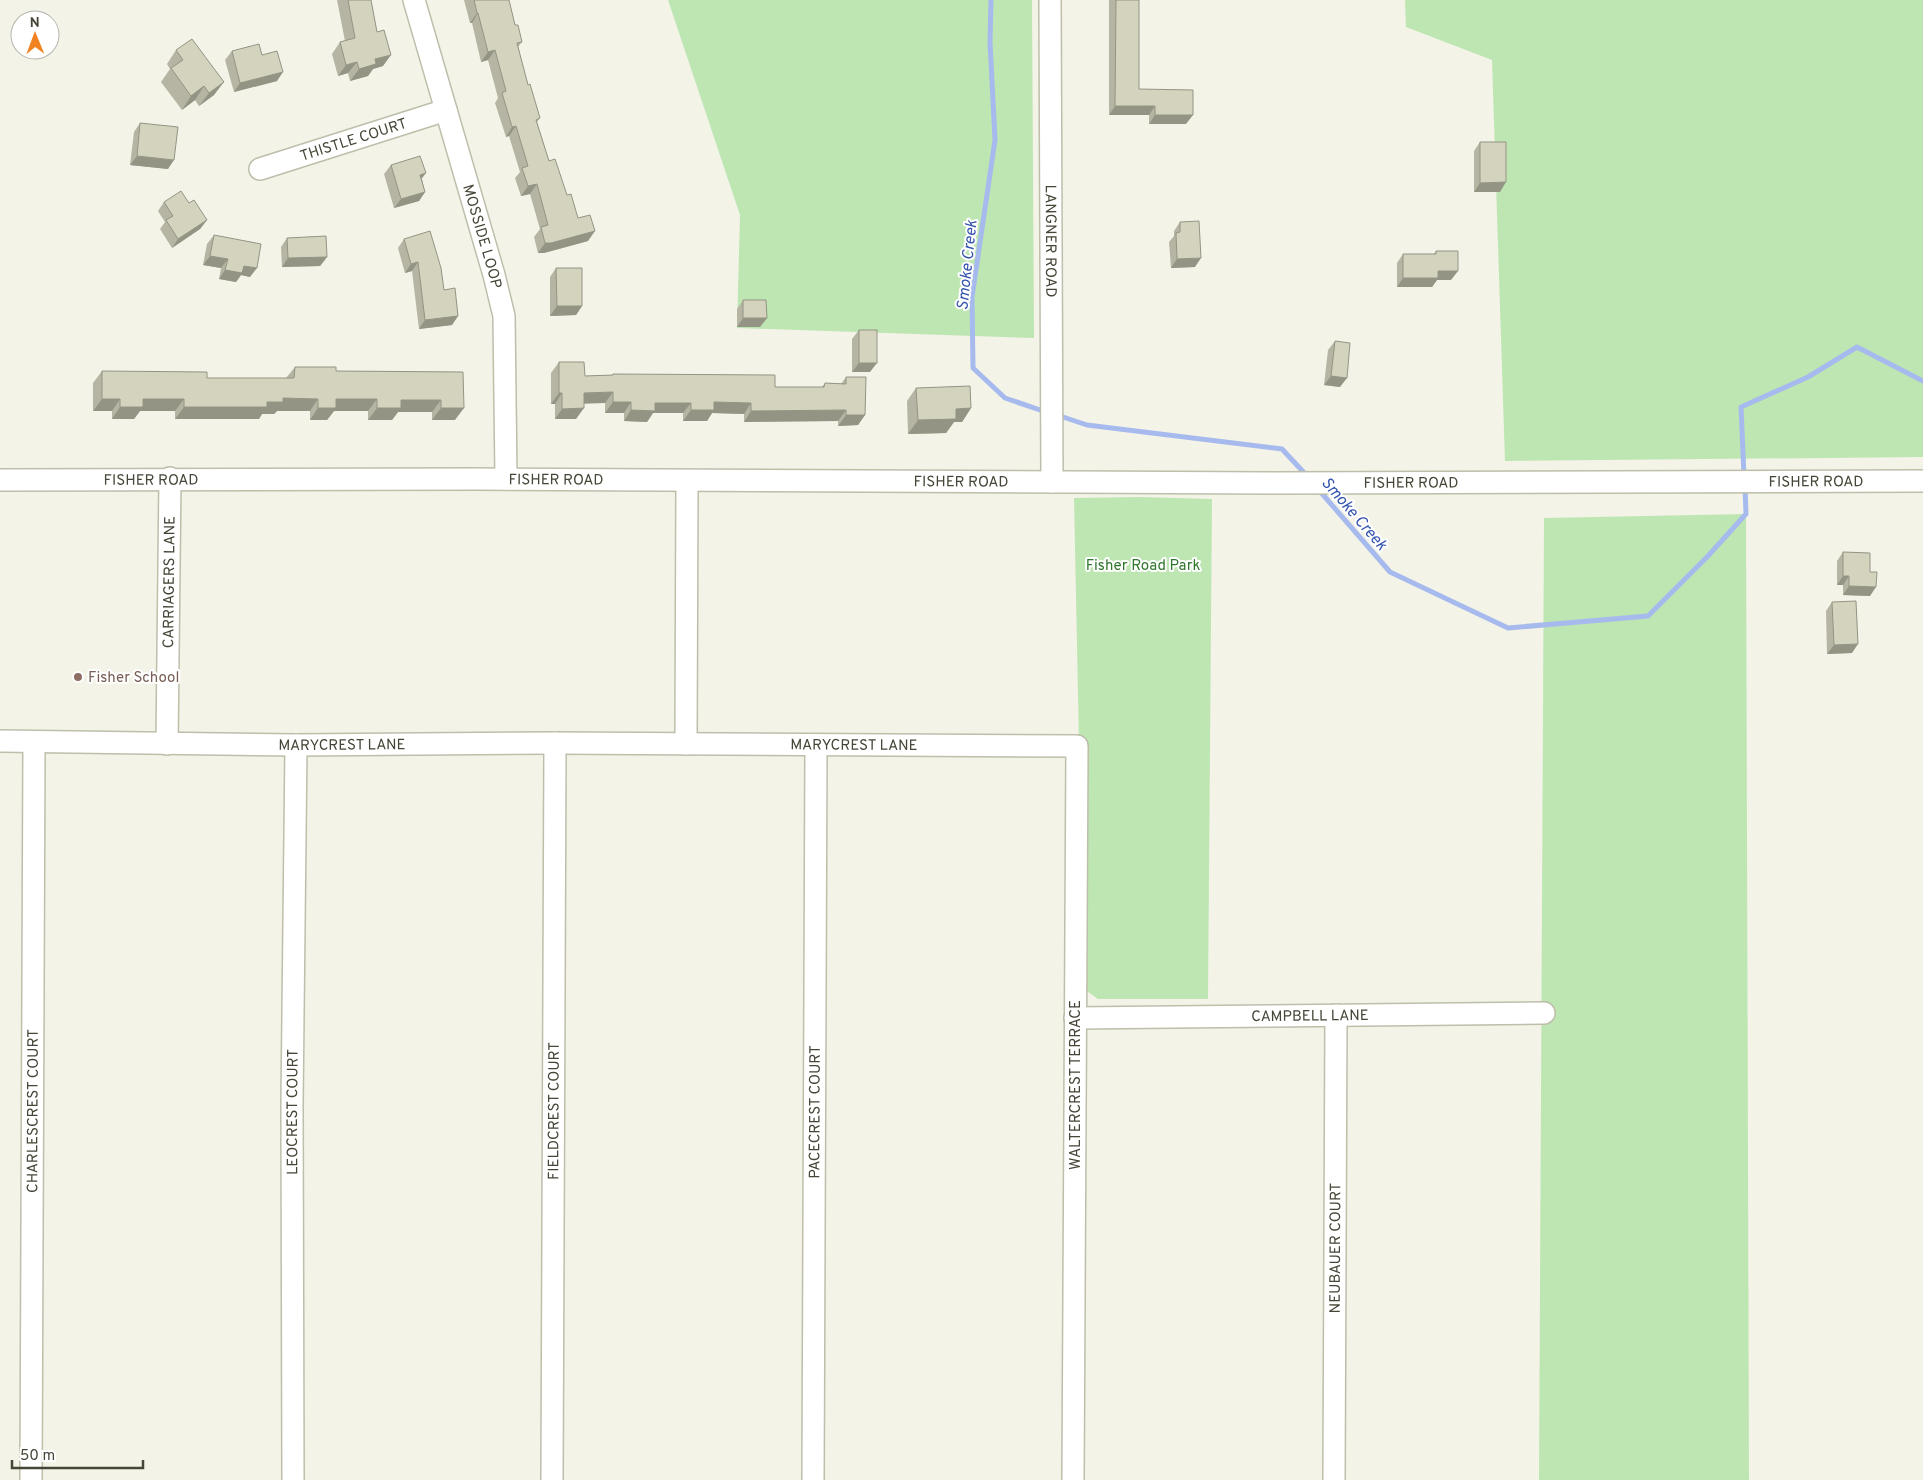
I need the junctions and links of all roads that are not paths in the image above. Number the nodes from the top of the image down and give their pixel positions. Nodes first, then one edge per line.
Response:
1 (414, 0) edge
2 (1050, 0) edge
3 (446, 110) junction
4 (260, 169) dead end
5 (170, 478) junction
6 (506, 479) junction
7 (0, 480) edge
8 (687, 480) junction
9 (1923, 481) edge
10 (1052, 482) junction
11 (0, 741) edge
12 (34, 742) junction
13 (555, 743) junction
14 (167, 744) junction
15 (686, 744) junction
16 (296, 745) junction
17 (816, 745) junction
18 (1021, 745) joint
19 (1544, 1013) dead end
20 (1336, 1015) junction
21 (1075, 1018) junction
22 (31, 1480) edge
23 (292, 1480) edge
24 (552, 1480) edge
25 (813, 1480) edge
26 (1073, 1480) edge
27 (1334, 1480) edge

1 - 3 street, MOSSIDE LOOP
2 - 10 street, LANGNER ROAD
3 - 4 street, THISTLE COURT
3 - 6 street, MOSSIDE LOOP
5 - 6 street, FISHER ROAD
5 - 7 street, FISHER ROAD
5 - 14 street, CARRIAGERS LANE
6 - 8 street, FISHER ROAD
8 - 10 street, FISHER ROAD
8 - 15 street
9 - 10 street, FISHER ROAD
11 - 12 street, MARYCREST LANE
12 - 14 street, MARYCREST LANE
12 - 22 street, CHARLESCREST COURT
13 - 15 street, MARYCREST LANE
13 - 16 street, MARYCREST LANE
13 - 24 street, FIELDCREST COURT
14 - 16 street, MARYCREST LANE
15 - 17 street, MARYCREST LANE
16 - 23 street, LEOCREST COURT
17 - 18 street, MARYCREST LANE
17 - 25 street, PACECREST COURT
18 - 21 street, WALTERCREST TERRACE
19 - 20 street, CAMPBELL LANE
20 - 21 street, CAMPBELL LANE
20 - 27 street, NEUBAUER COURT
21 - 26 street, WALTERCREST TERRACE

